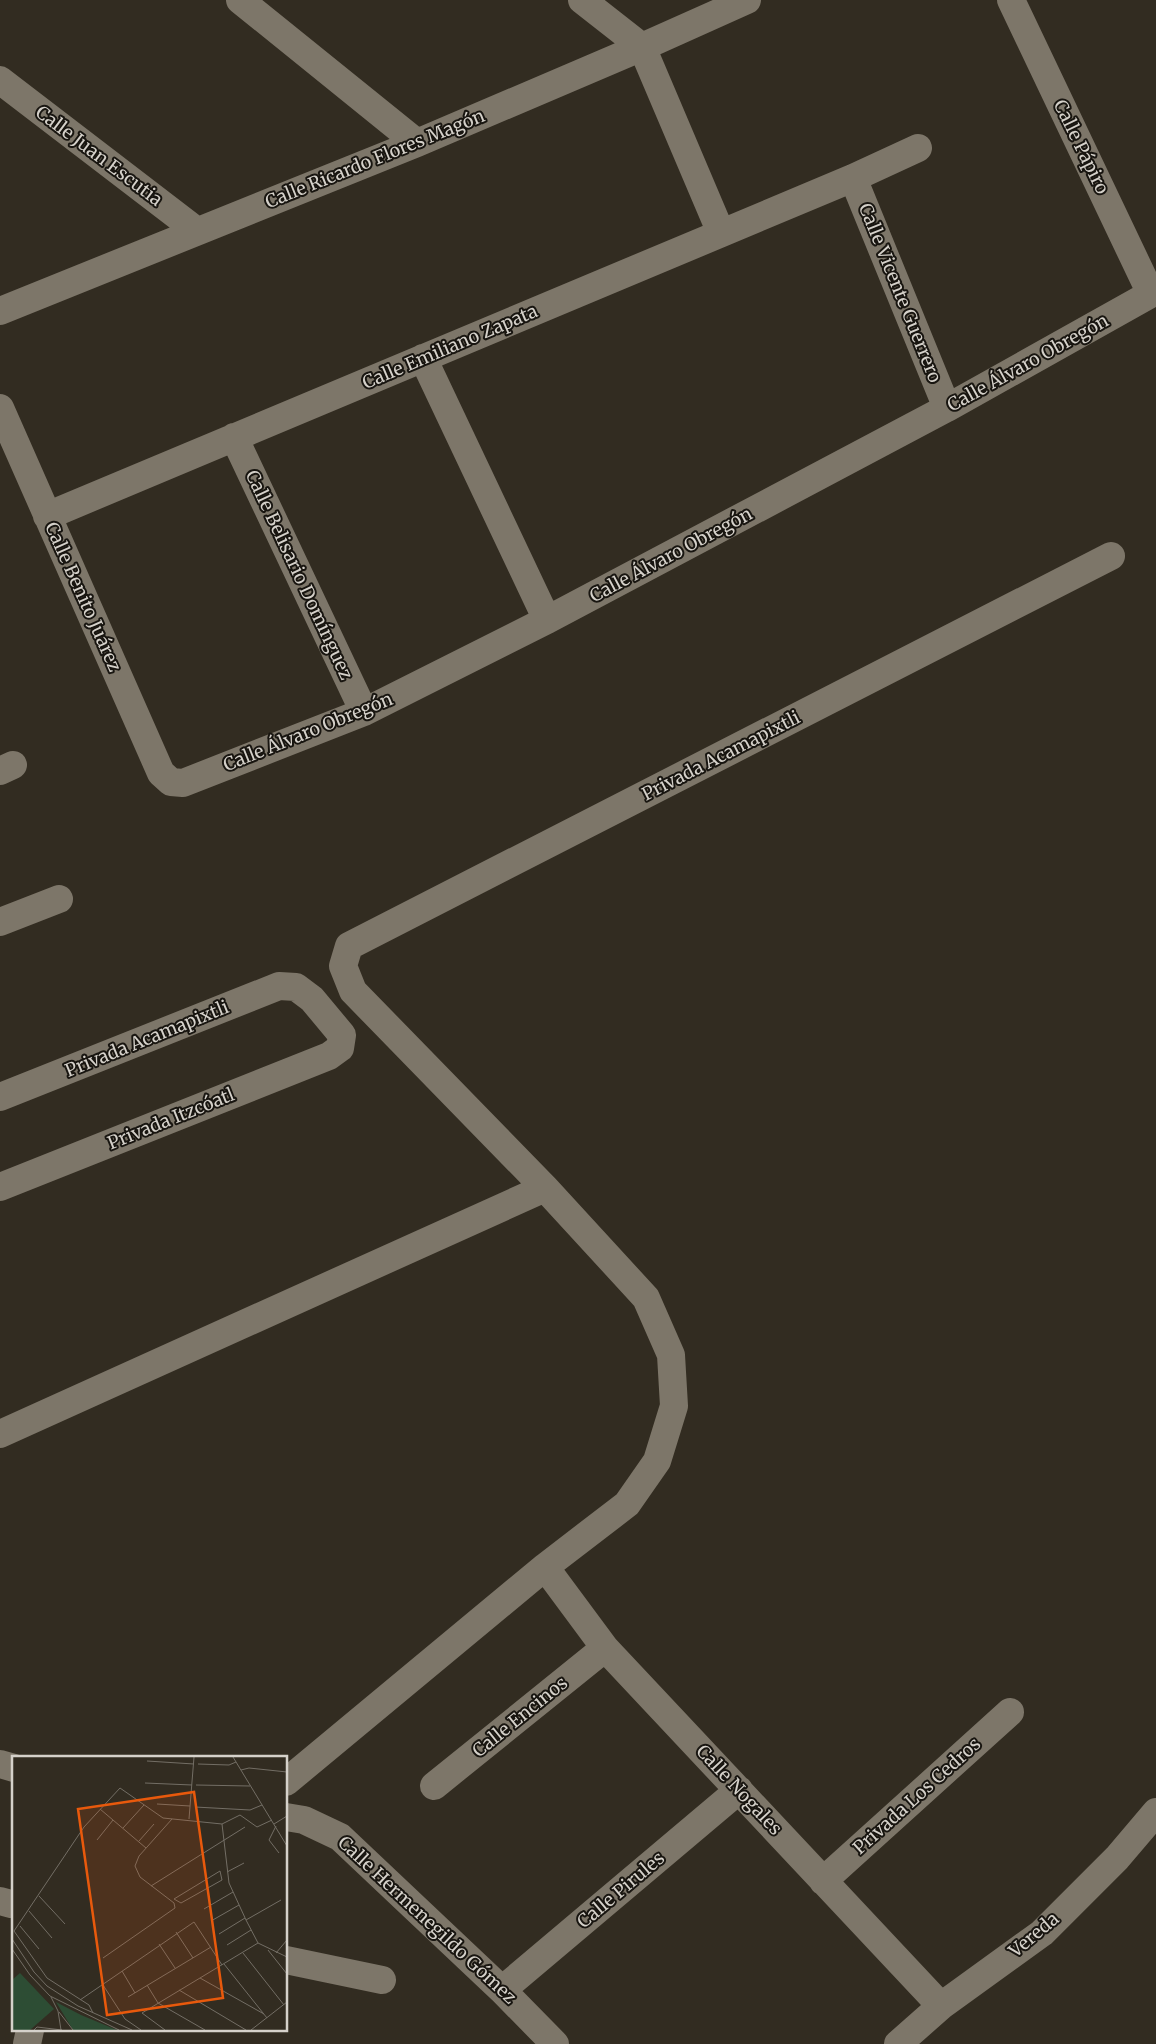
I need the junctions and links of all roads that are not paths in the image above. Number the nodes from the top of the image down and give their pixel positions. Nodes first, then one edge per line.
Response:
1 (240, 0) edge
2 (582, 0) edge
3 (747, 0) edge
4 (1011, 0) edge
5 (642, 47) junction
6 (0, 80) edge
7 (417, 143) junction
8 (918, 148) dead end
9 (853, 178) junction
10 (197, 231) junction
11 (721, 233) junction
12 (1154, 293) edge
13 (0, 311) edge
14 (423, 358) junction
15 (0, 408) edge
16 (947, 408) junction
17 (234, 437) junction
18 (48, 516) junction
19 (1111, 556) dead end
20 (547, 620) junction
21 (364, 712) junction
22 (171, 782) joint
23 (59, 899) dead end
24 (0, 922) edge
25 (296, 987) joint
26 (0, 1097) edge
27 (0, 1187) edge
28 (545, 1188) junction
29 (0, 1434) edge
30 (545, 1567) junction
31 (606, 1648) junction
32 (1010, 1712) dead end
33 (288, 1780) edge
34 (434, 1786) dead end
35 (739, 1790) junction
36 (1156, 1812) edge
37 (288, 1817) edge
38 (823, 1881) junction
39 (288, 1960) edge
40 (382, 1980) dead end
41 (502, 1990) junction
42 (941, 2006) junction
43 (555, 2044) edge
44 (898, 2044) edge

1 - 7 street
2 - 5 street
3 - 5 street, Calle Ricardo Flores Magón
4 - 12 street, Calle Pápiro
5 - 7 street, Calle Ricardo Flores Magón
5 - 11 street
6 - 10 street, Calle Juan Escutia
7 - 10 street, Calle Ricardo Flores Magón
8 - 9 street, Calle Emiliano Zapata
9 - 11 street, Calle Emiliano Zapata
9 - 16 street, Calle Vicente Guerrero
10 - 13 street, Calle Ricardo Flores Magón
11 - 14 street, Calle Emiliano Zapata
12 - 16 street, Calle Álvaro Obregón
14 - 17 street, Calle Emiliano Zapata
14 - 20 street
15 - 18 street, Calle Benito Juárez
16 - 20 street, Calle Álvaro Obregón
17 - 18 street, Calle Emiliano Zapata
17 - 21 street, Calle Belisario Domínguez
18 - 22 street, Calle Benito Juárez
19 - 28 street, Privada Acamapixtli
20 - 21 street, Calle Álvaro Obregón
21 - 22 street, Calle Álvaro Obregón
23 - 24 street
25 - 26 street, Privada Acamapixtli
25 - 27 street, Privada Itzcóatl
28 - 29 street
28 - 30 street
30 - 31 street, Calle Nogales
30 - 33 street
31 - 34 street, Calle Encinos
31 - 35 street, Calle Nogales
32 - 38 street, Privada Los Cedros
35 - 38 street, Calle Nogales
35 - 41 street, Calle Pirules
36 - 42 street, Vereda
37 - 41 street, Calle Hermenegildo Gómez
38 - 42 street, Calle Nogales
39 - 40 street
41 - 43 street, Calle Hermenegildo Gómez
42 - 44 street, Vereda

